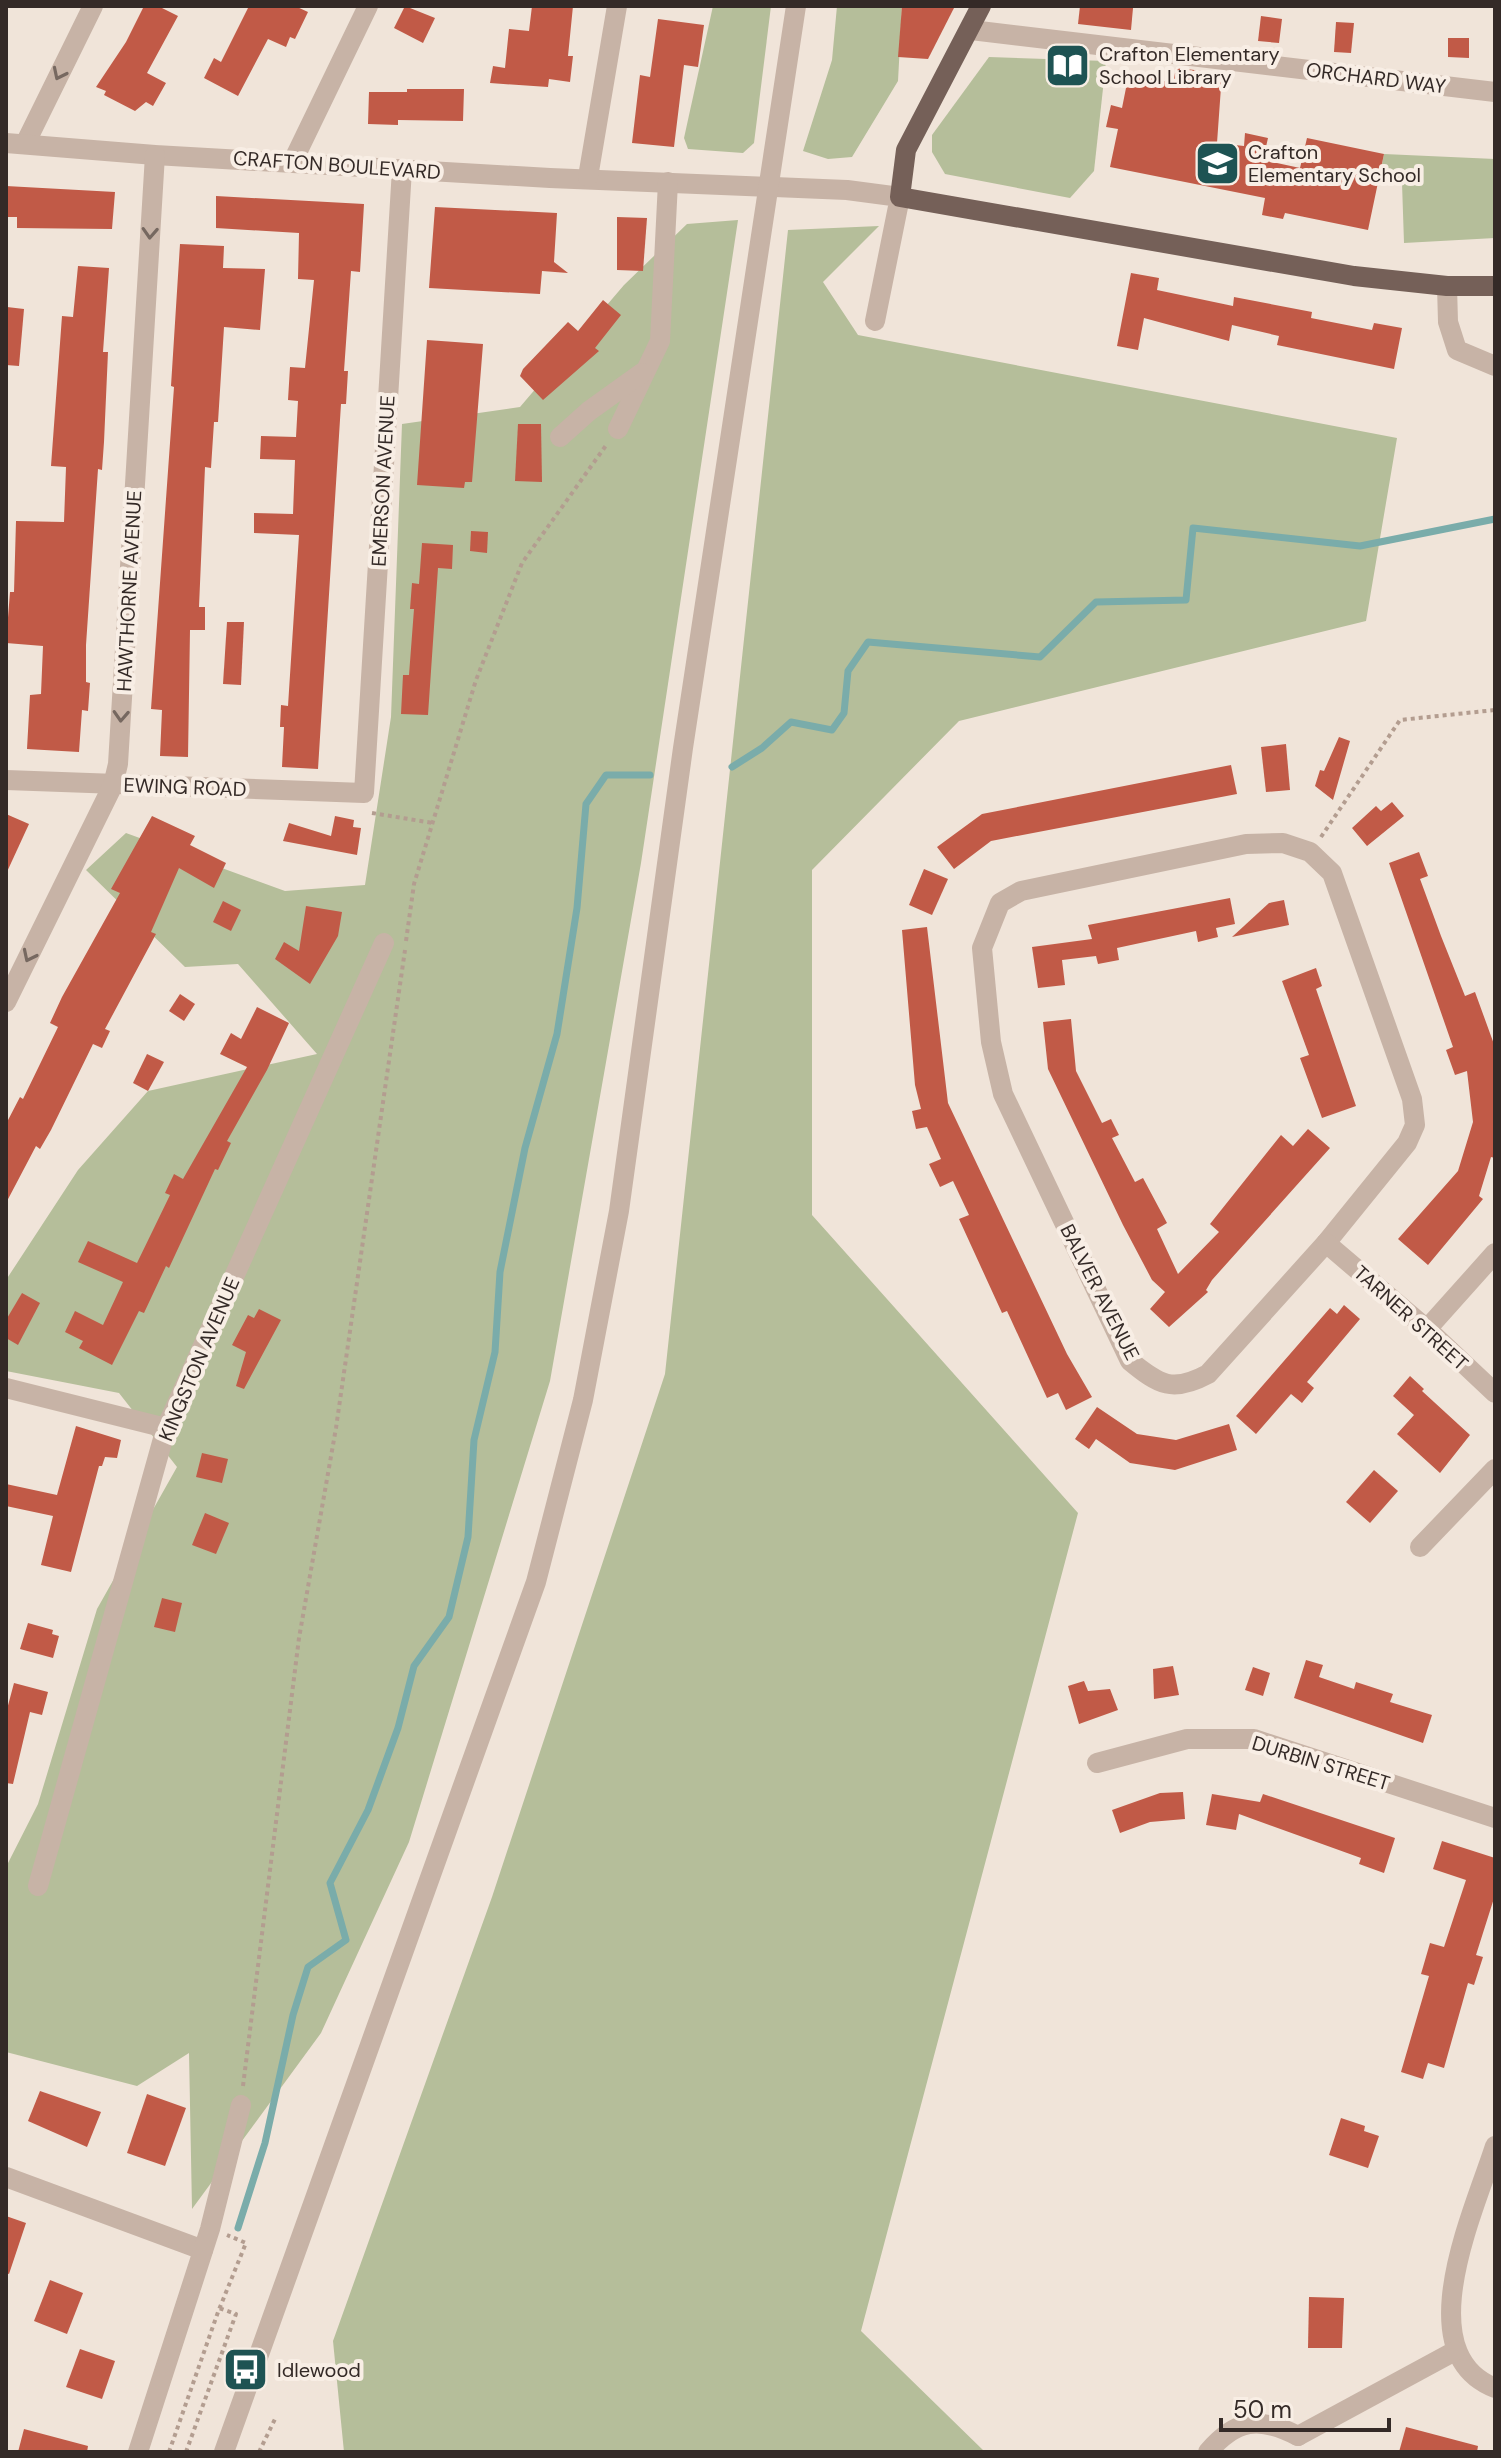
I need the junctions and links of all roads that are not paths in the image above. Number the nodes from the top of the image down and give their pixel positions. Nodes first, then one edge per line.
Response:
1 (93, 6) edge
2 (368, 6) edge
3 (617, 6) edge
4 (796, 6) edge
5 (981, 6) edge
6 (971, 30) junction
7 (1495, 92) edge
8 (16, 142) edge
9 (155, 155) junction
10 (293, 161) junction
11 (402, 169) junction
12 (588, 177) junction
13 (668, 182) junction
14 (900, 197) junction
15 (1447, 286) junction
16 (1495, 286) edge
17 (875, 321) dead end
18 (1495, 366) edge
19 (646, 371) junction
20 (618, 429) road end
21 (560, 437) dead end
22 (6, 780) edge
23 (113, 785) junction
24 (364, 803) joint
25 (384, 943) dead end
26 (6, 1002) edge
27 (1326, 1243) junction
28 (1495, 1253) edge
29 (1427, 1329) junction
30 (6, 1388) edge
31 (1495, 1393) edge
32 (166, 1428) junction
33 (1495, 1469) edge
34 (1420, 1547) dead end
35 (1097, 1763) dead end
36 (1495, 1818) edge
37 (38, 1886) dead end
38 (241, 2105) road end
39 (1495, 2146) edge
40 (6, 2177) edge
41 (203, 2250) junction
42 (1455, 2351) junction
43 (1495, 2388) edge
44 (1298, 2444) edge
45 (138, 2452) edge
46 (224, 2452) edge
47 (1208, 2452) edge

1 -> 8 street
2 - 10 street
3 - 12 street
4 - 46 street
5 - 6 main road
6 - 7 street, ORCHARD WAY
6 - 14 main road
8 - 9 street, CRAFTON BOULEVARD
9 - 10 street, CRAFTON BOULEVARD
9 -> 23 street, HAWTHORNE AVENUE
10 - 11 street, CRAFTON BOULEVARD
11 - 12 street, CRAFTON BOULEVARD
11 - 24 street, EMERSON AVENUE
12 - 13 street, CRAFTON BOULEVARD
13 - 14 street, CRAFTON BOULEVARD
13 - 19 street
14 - 15 main road
14 - 17 street
15 - 16 main road
15 - 18 street
19 - 20 street
19 - 21 street
22 - 23 street, EWING ROAD
23 - 24 street, EWING ROAD
23 -> 26 street, HAWTHORNE AVENUE
25 - 32 street, KINGSTON AVENUE
27 - 27 street, BALVER AVENUE
27 - 29 street, TARNER STREET
28 - 29 street
29 - 31 street, TARNER STREET
30 - 32 street
32 - 37 street, KINGSTON AVENUE
33 - 34 street
35 - 36 street, DURBIN STREET
38 - 41 street
39 - 42 street
40 - 41 street
41 - 45 street
42 - 43 street
42 - 44 street
44 - 47 street

